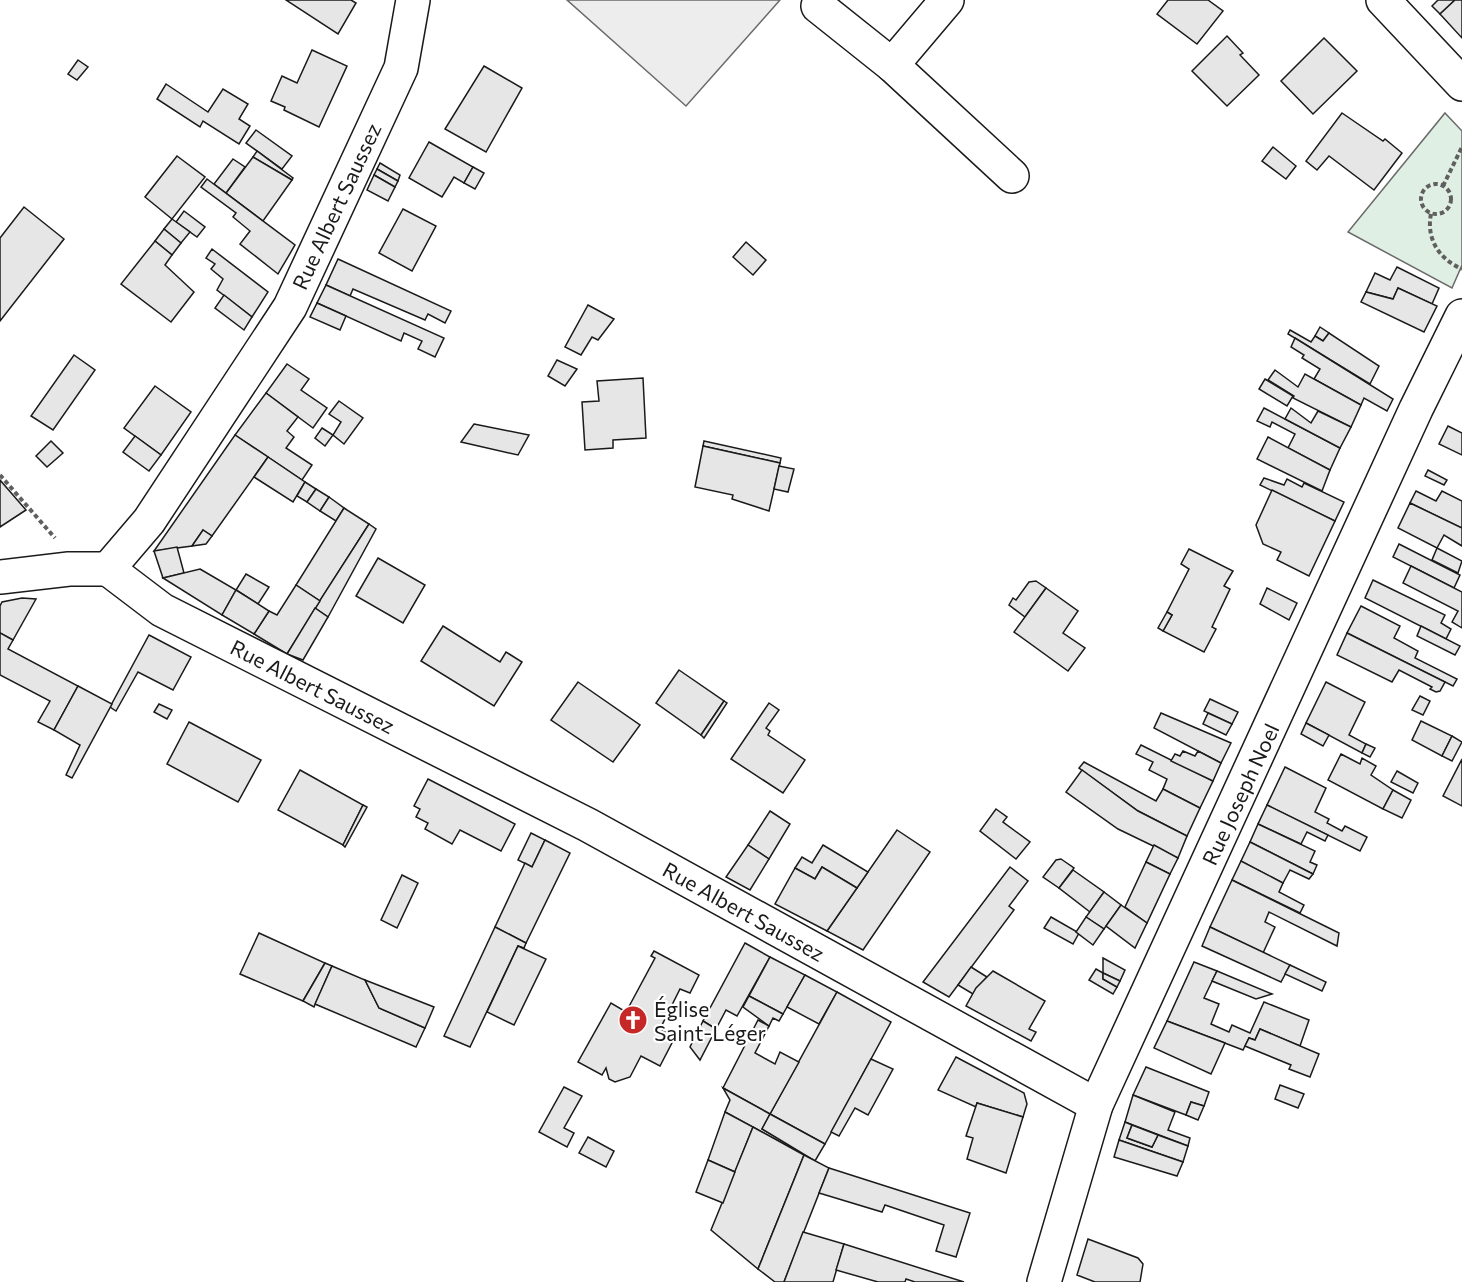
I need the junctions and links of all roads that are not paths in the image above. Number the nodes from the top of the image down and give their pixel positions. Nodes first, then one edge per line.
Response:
1 (413, 0) edge
2 (947, 0) edge
3 (1383, 0) edge
4 (818, 6) dead end
5 (892, 65) junction
6 (1462, 84) edge
7 (1012, 176) dead end
8 (1462, 316) edge
9 (108, 569) junction
10 (0, 577) edge
11 (1096, 1105) junction
12 (1044, 1282) edge

1 - 9 street, Rue Albert Saussez
2 - 5 street
3 - 6 street
4 - 5 street
5 - 7 street
8 - 11 street, Rue Joseph Noel
9 - 10 street
9 - 11 street, Rue Albert Saussez
11 - 12 street, Rue Joseph Noel

